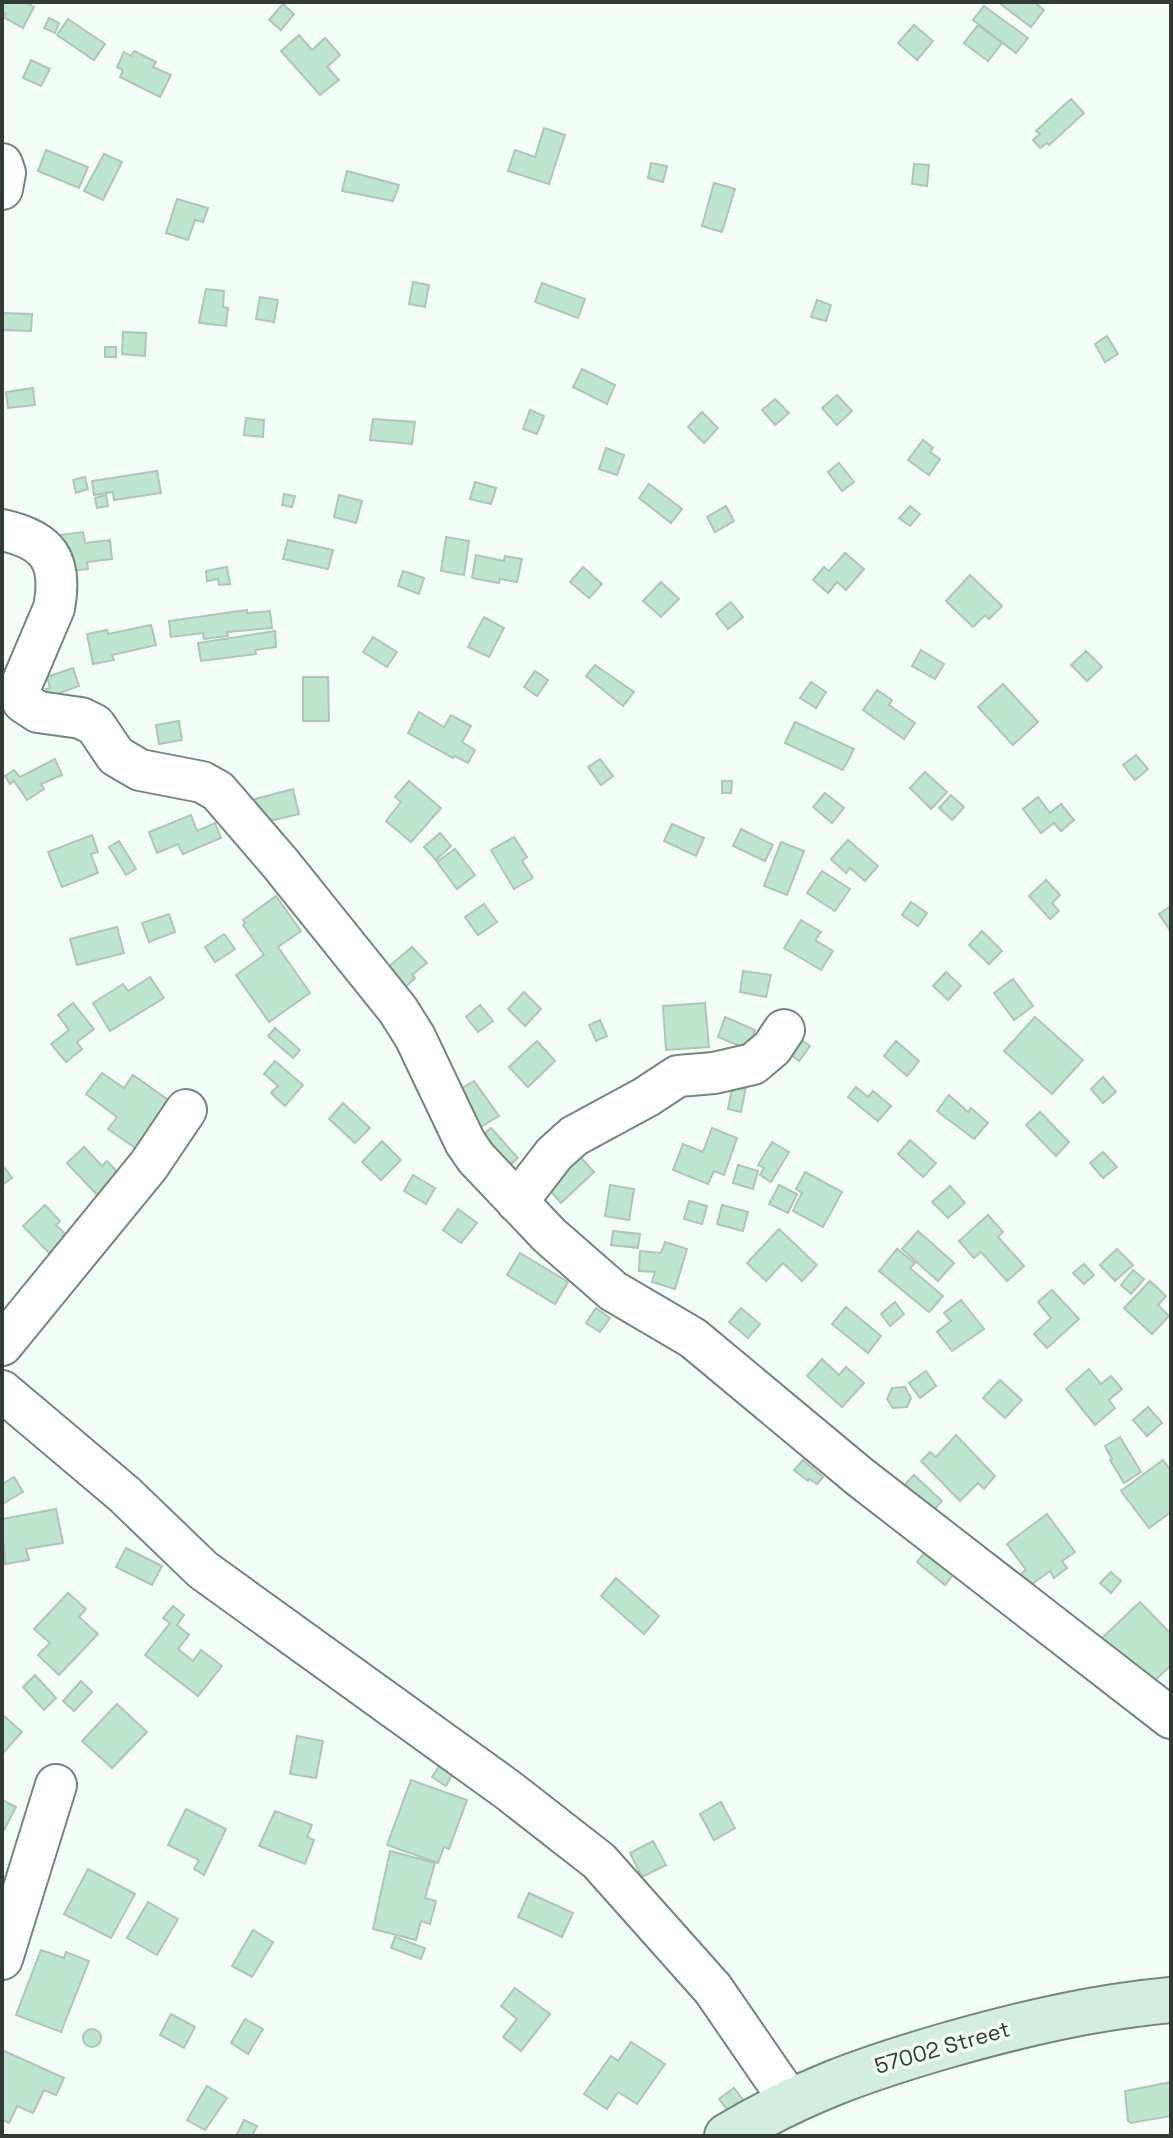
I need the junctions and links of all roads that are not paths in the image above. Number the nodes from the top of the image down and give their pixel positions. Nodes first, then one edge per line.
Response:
1 (2, 164) edge
2 (2, 189) edge
3 (2, 530) edge
4 (784, 1030) dead end
5 (186, 1110) dead end
6 (517, 1202) junction
7 (2, 1345) edge
8 (2, 1391) edge
9 (1171, 1718) edge
10 (56, 1785) dead end
11 (2, 1959) edge
12 (1171, 2000) edge
13 (790, 2101) junction
14 (727, 2136) edge

1 - 2 street
3 - 6 street
4 - 6 street
5 - 7 street
6 - 9 street
8 - 13 street
10 - 11 street
12 - 13 street, 57002 Street
13 - 14 street, 57002 Street

